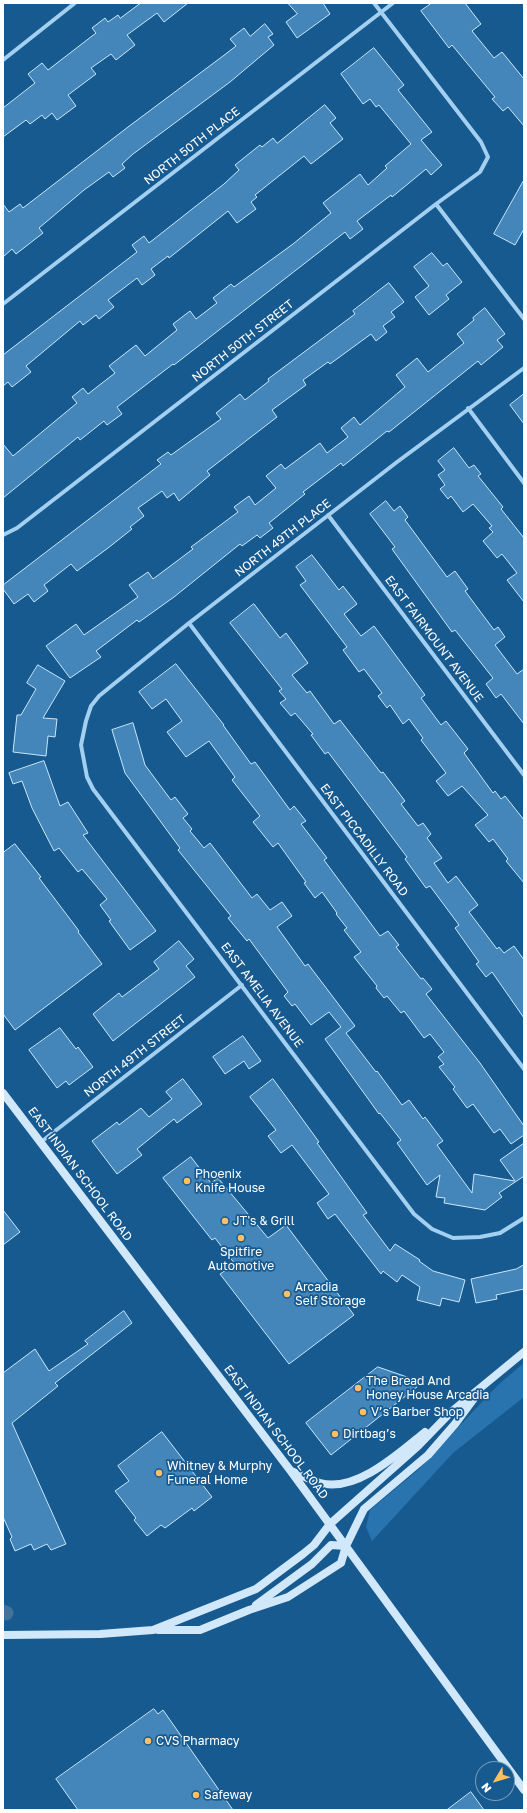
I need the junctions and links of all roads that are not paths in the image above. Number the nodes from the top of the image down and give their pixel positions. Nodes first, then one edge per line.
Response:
1 (75, 3) edge
2 (374, 3) edge
3 (392, 3) edge
4 (381, 12) junction
5 (3, 60) edge
6 (436, 204) junction
7 (3, 304) edge
8 (524, 319) edge
9 (524, 368) edge
10 (468, 408) junction
11 (524, 483) edge
12 (328, 515) junction
13 (3, 535) edge
14 (189, 623) junction
15 (81, 745) joint
16 (524, 775) edge
17 (242, 985) junction
18 (524, 1069) edge
19 (3, 1093) edge
20 (41, 1142) junction
21 (524, 1218) edge
22 (524, 1352) edge
23 (478, 1391) junction
24 (451, 1412) junction
25 (290, 1470) junction
26 (330, 1524) junction
27 (346, 1546) junction
28 (249, 1610) junction
29 (153, 1630) junction
30 (3, 1636) edge
31 (524, 1790) edge

1 - 5 street
2 - 4 street
3 - 4 street, NORTH 50TH PLACE
4 - 6 street, NORTH 50TH STREET
4 - 7 street, NORTH 50TH PLACE
6 - 8 street
6 - 13 street, NORTH 50TH STREET
9 - 10 street, NORTH 49TH PLACE
10 - 11 street
10 - 12 street, NORTH 49TH PLACE
12 - 14 street, NORTH 49TH PLACE
12 - 16 street, EAST FAIRMOUNT AVENUE
14 - 15 street, NORTH 49TH PLACE
14 - 18 street, EAST PICCADILLY ROAD
15 - 17 street, EAST AMELIA AVENUE
17 - 20 street, NORTH 49TH STREET
17 - 21 street, EAST AMELIA AVENUE
19 - 20 street, EAST INDIAN SCHOOL ROAD
20 - 25 street, EAST INDIAN SCHOOL ROAD
22 - 23 street
23 - 24 street
23 - 27 street
24 - 25 street
24 - 26 street
25 - 26 street, EAST INDIAN SCHOOL ROAD
26 - 27 street, EAST INDIAN SCHOOL ROAD
26 - 29 street
27 - 28 street
27 - 28 street
27 - 31 street, EAST INDIAN SCHOOL ROAD
28 - 29 street
29 - 30 street

